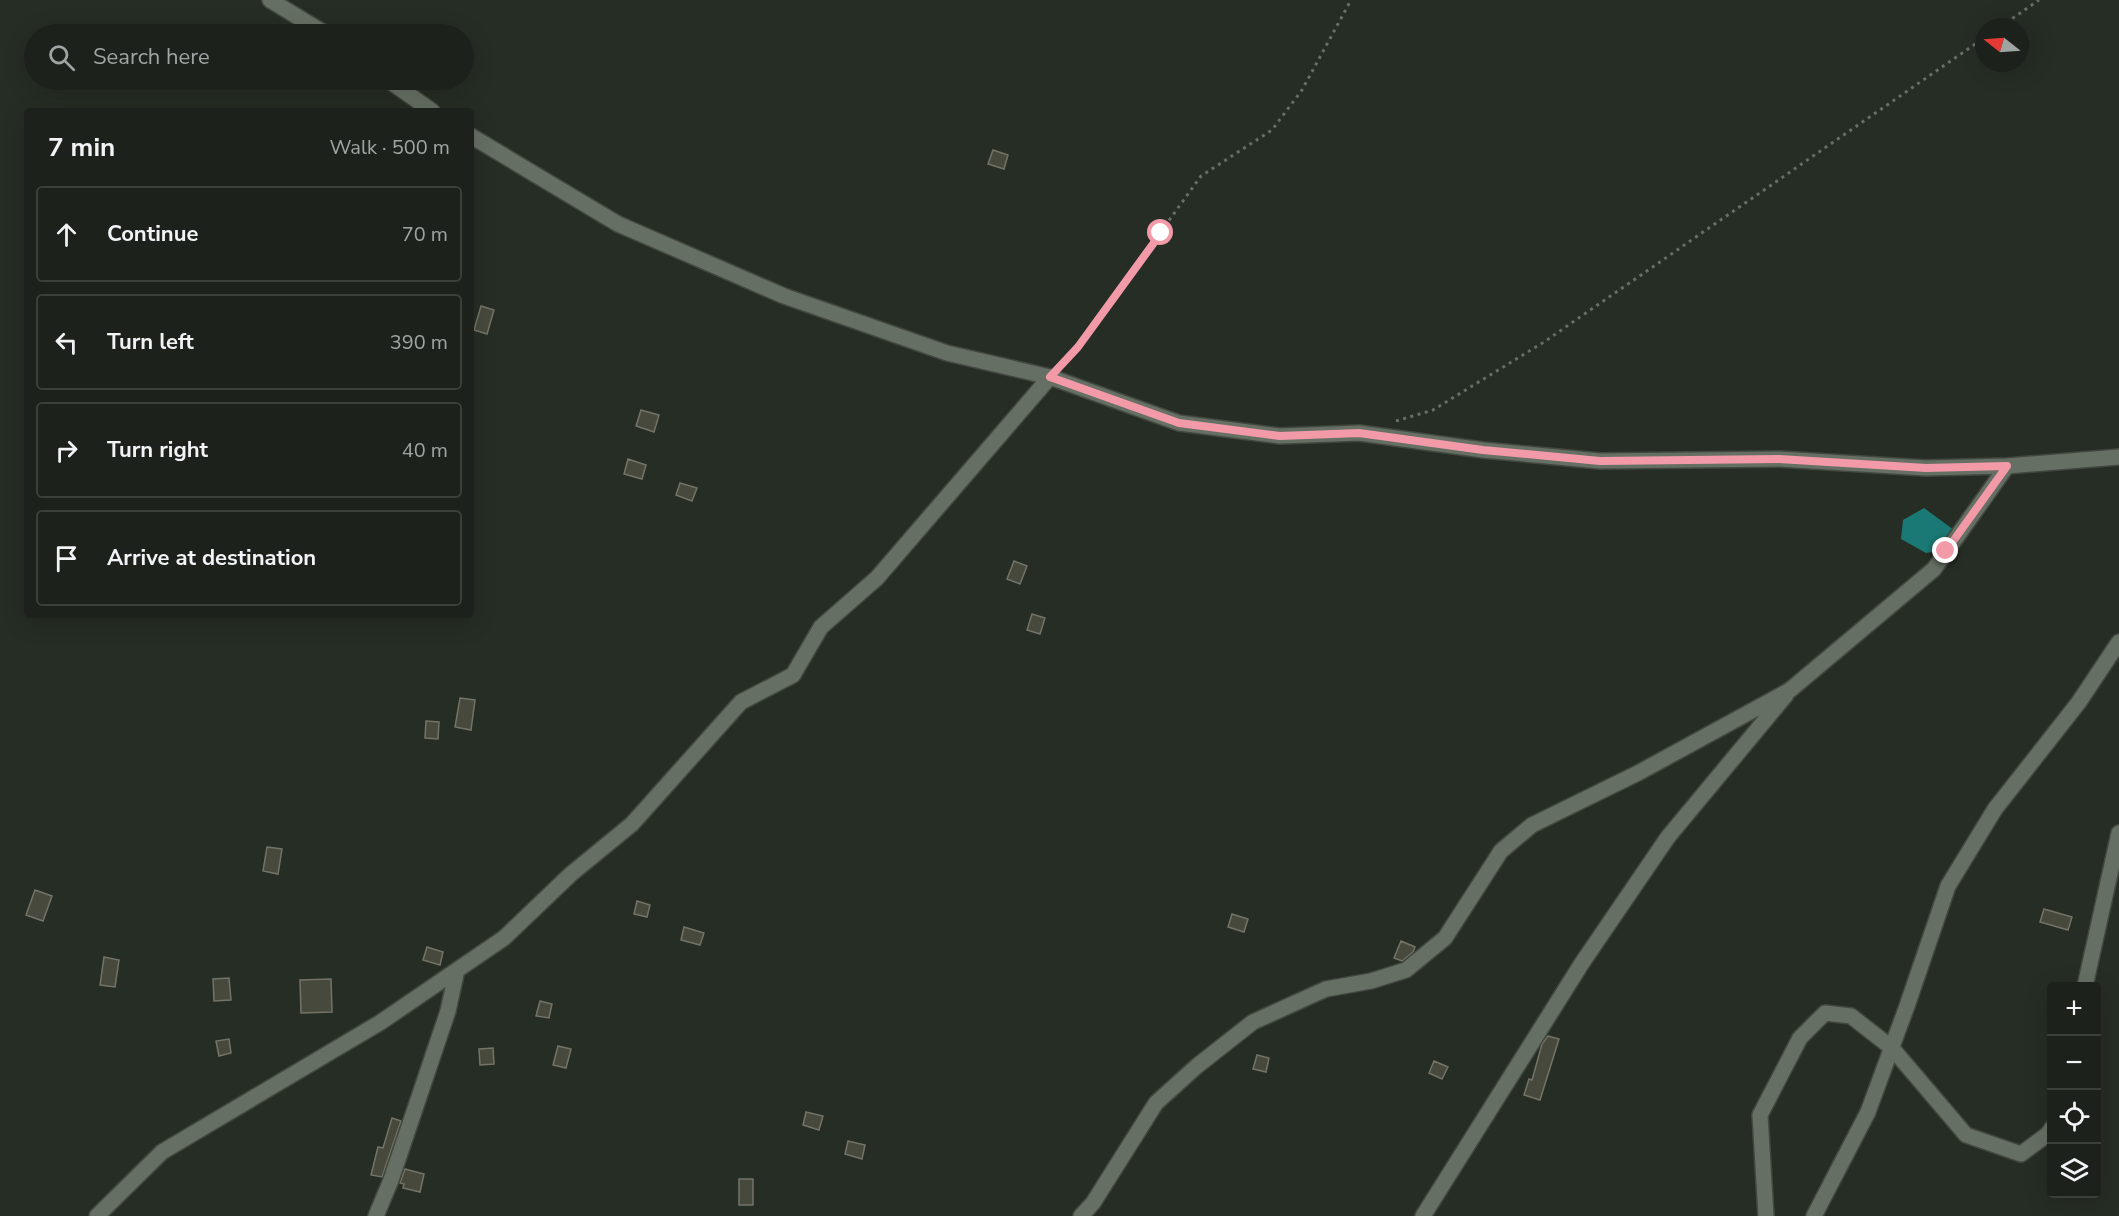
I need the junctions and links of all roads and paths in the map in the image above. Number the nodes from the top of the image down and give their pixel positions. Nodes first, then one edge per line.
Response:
1 (270, 0) edge
2 (1351, 0) edge
3 (2039, 0) edge
4 (2013, 18) edge
5 (310, 24) edge
6 (1975, 44) edge
7 (402, 90) edge
8 (428, 108) edge
9 (474, 138) edge
10 (1050, 377) junction
11 (1390, 423) dead end
12 (2119, 457) edge
13 (2007, 466) junction
14 (2119, 642) edge
15 (1790, 690) junction
16 (2119, 833) edge
17 (457, 970) junction
18 (2086, 982) edge
19 (1892, 1048) junction
20 (2047, 1135) edge
21 (97, 1216) edge
22 (376, 1216) edge
23 (1081, 1216) edge
24 (1423, 1216) edge
25 (1766, 1216) edge
26 (1814, 1216) edge

1 - 5 street
2 - 10 path
3 - 4 path
6 - 11 path
7 - 8 street
9 - 10 street
10 - 13 street
10 - 17 street
12 - 13 street
13 - 15 street
14 - 19 street
15 - 23 street
15 - 24 street
16 - 18 street
17 - 21 street
17 - 22 street
19 - 20 street
19 - 25 street
19 - 26 street

